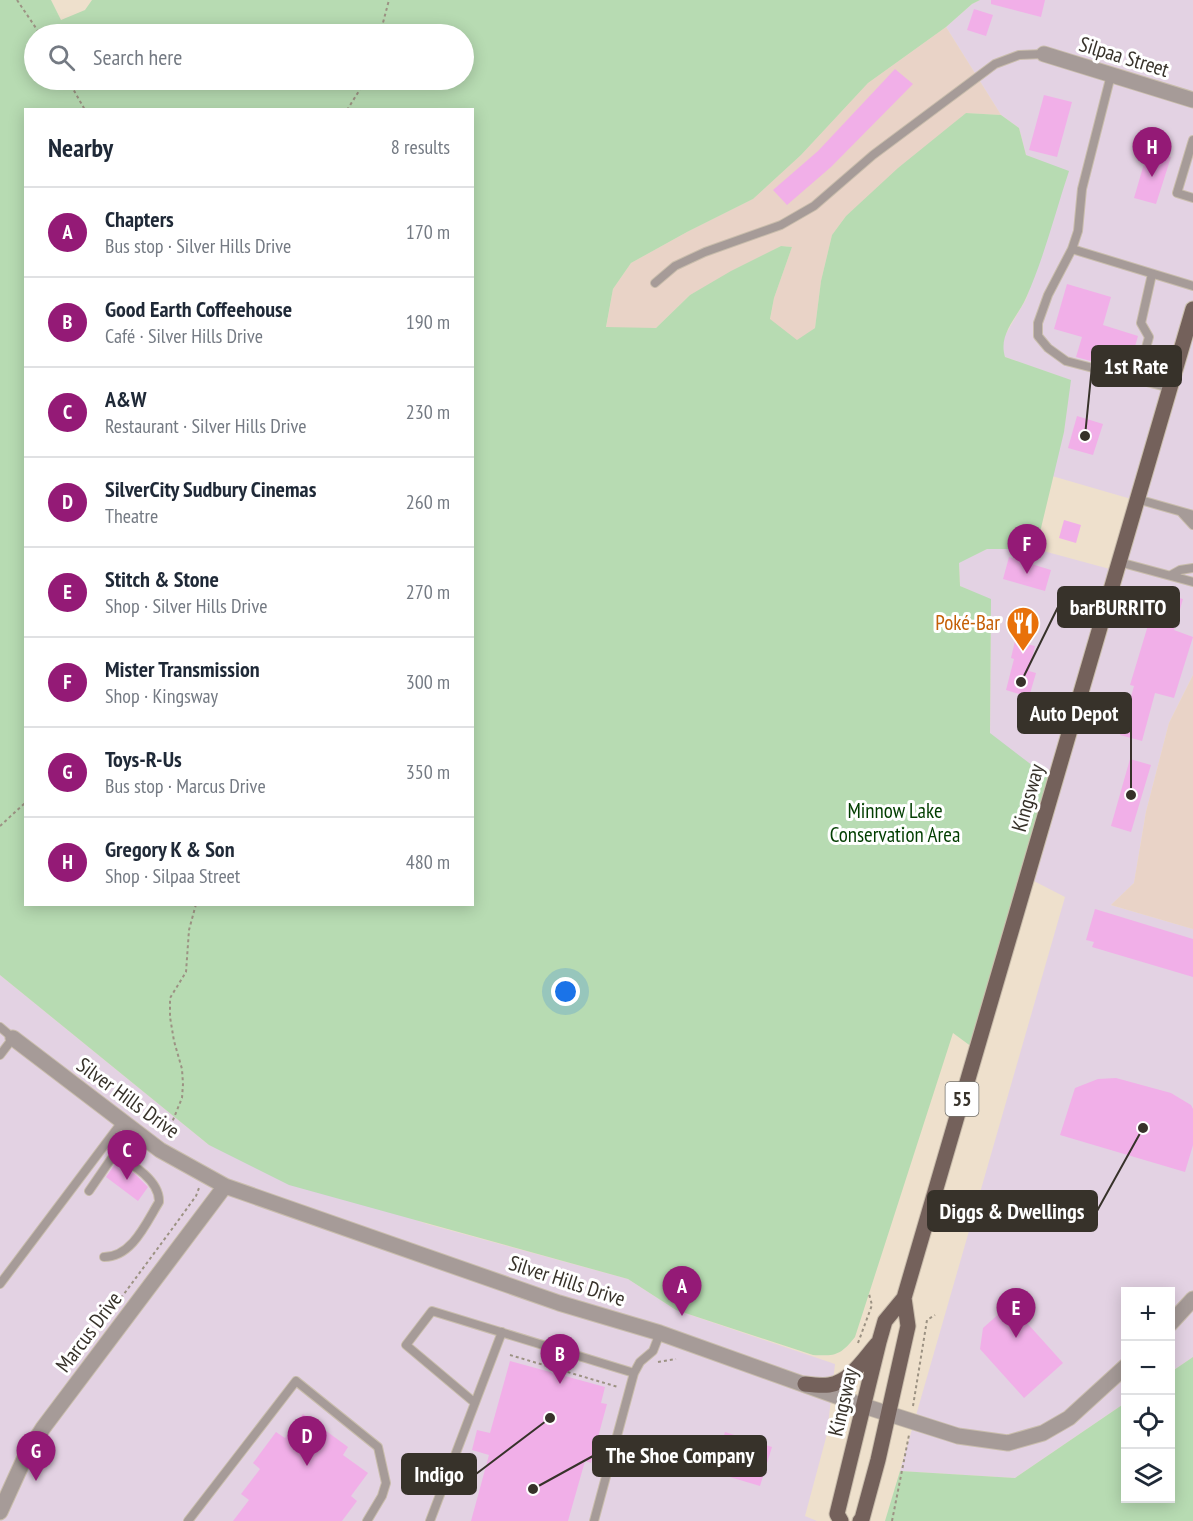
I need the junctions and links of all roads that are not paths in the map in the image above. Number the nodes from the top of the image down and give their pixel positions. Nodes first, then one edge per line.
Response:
1 (1044, 54) joint
2 (1111, 75) junction
3 (1193, 100) edge
4 (1193, 140) edge
5 (1193, 198) edge
6 (1072, 249) junction
7 (1152, 274) junction
8 (655, 283) dead end
9 (1193, 286) edge
10 (1193, 309) edge
11 (1189, 339) edge
12 (1137, 380) junction
13 (1170, 388) junction
14 (1137, 499) junction
15 (1182, 512) junction
16 (1193, 515) edge
17 (1193, 525) edge
18 (1119, 561) junction
19 (1193, 568) edge
20 (1171, 575) junction
21 (1193, 582) edge
22 (0, 1027) edge
23 (13, 1038) junction
24 (0, 1054) edge
25 (122, 1122) junction
26 (225, 1186) junction
27 (89, 1191) dead end
28 (104, 1257) dead end
29 (0, 1284) edge
30 (904, 1298) junction
31 (1193, 1299) edge
32 (1175, 1319) edge
33 (502, 1332) junction
34 (660, 1333) junction
35 (879, 1342) junction
36 (1121, 1370) edge
37 (634, 1373) junction
38 (805, 1384) junction
39 (475, 1403) junction
40 (864, 1406) junction
41 (888, 1414) junction
42 (0, 1512) edge
43 (188, 1521) edge
44 (367, 1521) edge
45 (430, 1521) edge
46 (594, 1521) edge
47 (841, 1521) edge
48 (860, 1521) edge

1 - 2 street, Silpaa Street
1 - 8 lane
2 - 3 street, Silpaa Street
2 - 6 lane
4 - 5 lane
6 - 7 lane
6 - 12 lane
7 - 9 lane
7 - 12 lane
10 - 11 main road, Kingsway / 55
11 - 13 main road, Kingsway / 55
12 - 13 lane
13 - 14 main road, Kingsway / 55
14 - 15 lane
14 - 18 main road, Kingsway / 55
15 - 16 lane
15 - 17 lane
18 - 20 lane
18 - 30 main road, Kingsway / 55
19 - 20 lane
20 - 21 lane
22 - 23 lane
23 - 24 lane
23 - 25 street, Silver Hills Drive
25 - 26 street, Silver Hills Drive
25 - 29 lane
26 - 34 street, Silver Hills Drive
26 - 42 street, Marcus Drive
27 - 28 lane
30 - 35 main road, Kingsway / 55
30 - 41 main road, Kingsway / 55
31 - 32 street
33 - 37 lane
33 - 39 lane
33 - 39 lane
34 - 37 lane
34 - 38 street, Silver Hills Drive
35 - 38 main road
35 - 40 main road, Kingsway / 55
36 - 41 street, Silver Hills Drive
37 - 46 lane
38 - 40 street, Silver Hills Drive
39 - 45 lane
40 - 41 street, Silver Hills Drive
40 - 47 main road, Kingsway / 55
41 - 48 main road, Kingsway / 55
43 - 44 lane

